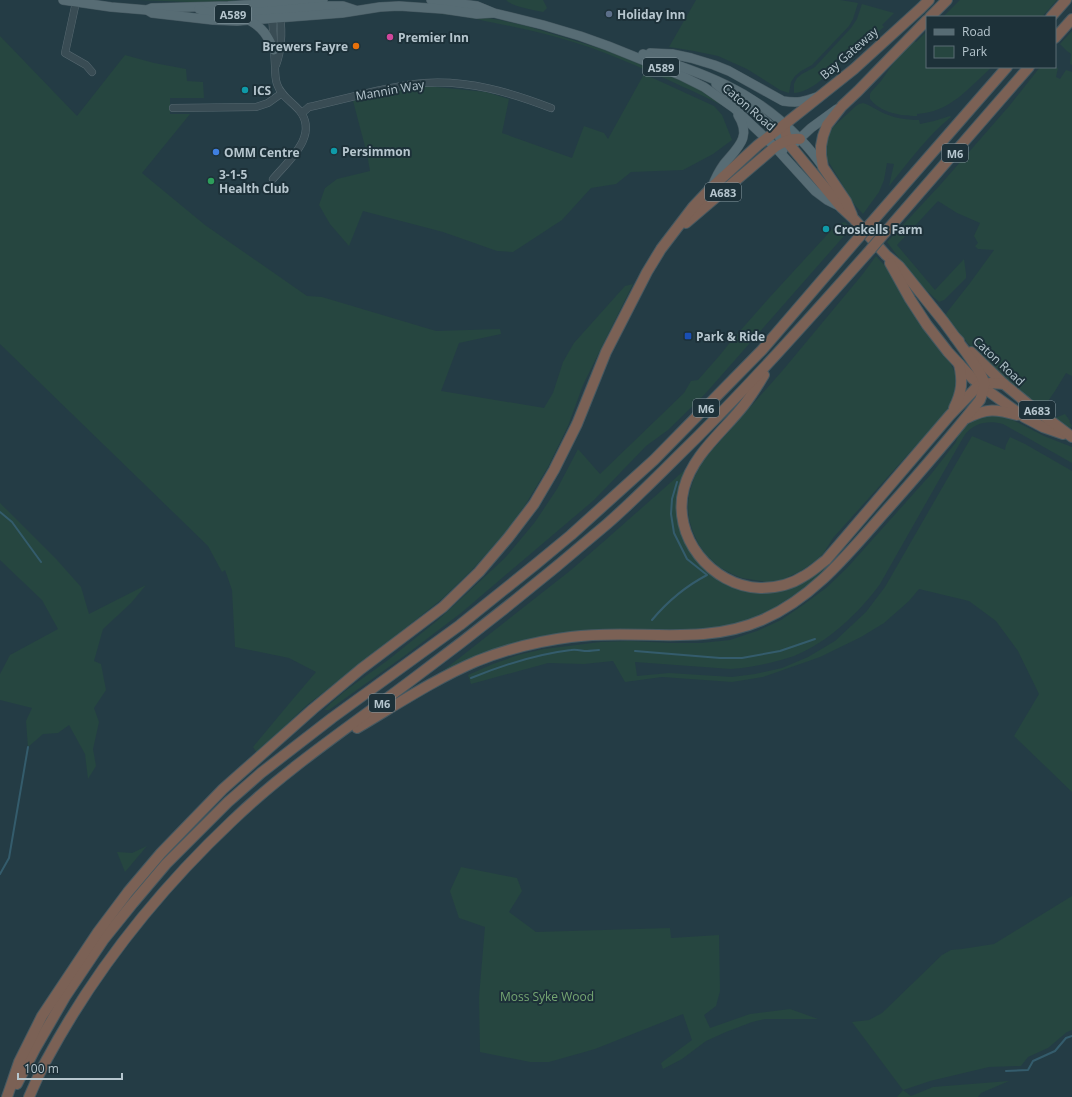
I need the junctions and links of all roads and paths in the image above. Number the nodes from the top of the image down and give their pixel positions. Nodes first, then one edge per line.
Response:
1 (63, 0) edge
2 (323, 0) edge
3 (431, 0) edge
4 (929, 0) edge
5 (947, 0) edge
6 (1066, 0) edge
7 (76, 2) junction
8 (390, 3) edge
9 (147, 10) junction
10 (276, 11) junction
11 (494, 13) junction
12 (931, 16) edge
13 (1052, 16) edge
14 (1072, 19) edge
15 (249, 20) junction
16 (923, 23) edge
17 (1056, 37) edge
18 (608, 46) junction
19 (274, 50) junction
20 (638, 53) junction
21 (275, 67) junction
22 (1006, 68) edge
23 (1028, 68) edge
24 (92, 72) dead end
25 (709, 77) junction
26 (282, 93) junction
27 (817, 97) junction
28 (842, 106) junction
29 (174, 108) dead end
30 (551, 108) dead end
31 (734, 108) junction
32 (302, 113) junction
33 (785, 124) junction
34 (776, 131) junction
35 (766, 138) junction
36 (800, 139) junction
37 (784, 144) junction
38 (823, 167) junction
39 (273, 179) dead end
40 (711, 188) junction
41 (841, 207) junction
42 (853, 218) junction
43 (671, 236) junction
44 (886, 255) junction
45 (955, 337) junction
46 (782, 348) junction
47 (959, 364) junction
48 (1004, 384) junction
49 (982, 386) junction
50 (950, 415) junction
51 (1024, 417) junction
52 (964, 420) junction
53 (1071, 437) edge
54 (315, 752) junction
55 (7, 1097) edge
56 (11, 1097) edge
57 (29, 1097) edge

1 - 7 main road, A589
2 - 10 main road, A589
3 - 11 main road, Caton Road / A589
4 - 27 highway, Bay Gateway / A683
5 - 12 highway
6 - 13 highway
7 - 9 main road, A589
7 - 24 street
8 - 10 main road, Caton Road / A589
8 - 11 main road, Caton Road / A589
9 - 10 main road, A589
9 - 15 main road, A589
10 - 15 main road, A589
10 - 19 street
10 - 21 street
11 - 18 main road, Caton Road / A589
14 - 17 highway
15 - 19 main road
16 - 28 highway
18 - 20 main road, Caton Road / A589
18 - 31 main road, Caton Road / A589
19 - 21 street
20 - 25 main road, Caton Road / A589
20 - 27 main road
21 - 26 street
22 - 56 highway, M6, bridge
23 - 46 highway, M6, bridge
25 - 33 main road, Caton Road / A589
25 - 34 main road
26 - 29 street
26 - 32 street
27 - 33 highway, Bay Gateway / A683
28 - 36 main road
28 - 38 highway, Caton Road / A683
30 - 32 street, Mannin Way
31 - 35 main road, Caton Road / A589
31 - 40 main road
32 - 39 street
33 - 34 highway, A683
33 - 36 main road, Caton Road / A589
33 - 37 highway
34 - 35 highway, A683
34 - 37 main road
35 - 37 main road, Caton Road / A589
35 - 40 highway, A683
36 - 37 highway
36 - 38 main road, Caton Road / A589
37 - 41 highway, A683
37 - 41 main road, Caton Road / A589
37 - 43 highway, A683
38 - 42 highway, Caton Road / A683
40 - 43 highway, A683
41 - 42 highway, Caton Road / A683
42 - 44 highway, Caton Road / A683
43 - 55 highway, A683
44 - 45 highway, Caton Road / A683
44 - 47 highway, Caton Road / A683
45 - 48 highway, Caton Road / A683
45 - 49 highway
46 - 50 highway
46 - 54 highway, M6
47 - 49 highway, Caton Road / A683
47 - 50 highway
48 - 49 highway
48 - 53 highway, Caton Road / A683
49 - 50 highway
49 - 51 highway, Caton Road / A683
49 - 52 highway
51 - 52 highway
51 - 53 highway, Caton Road / A683
52 - 54 highway
54 - 57 highway, M6

